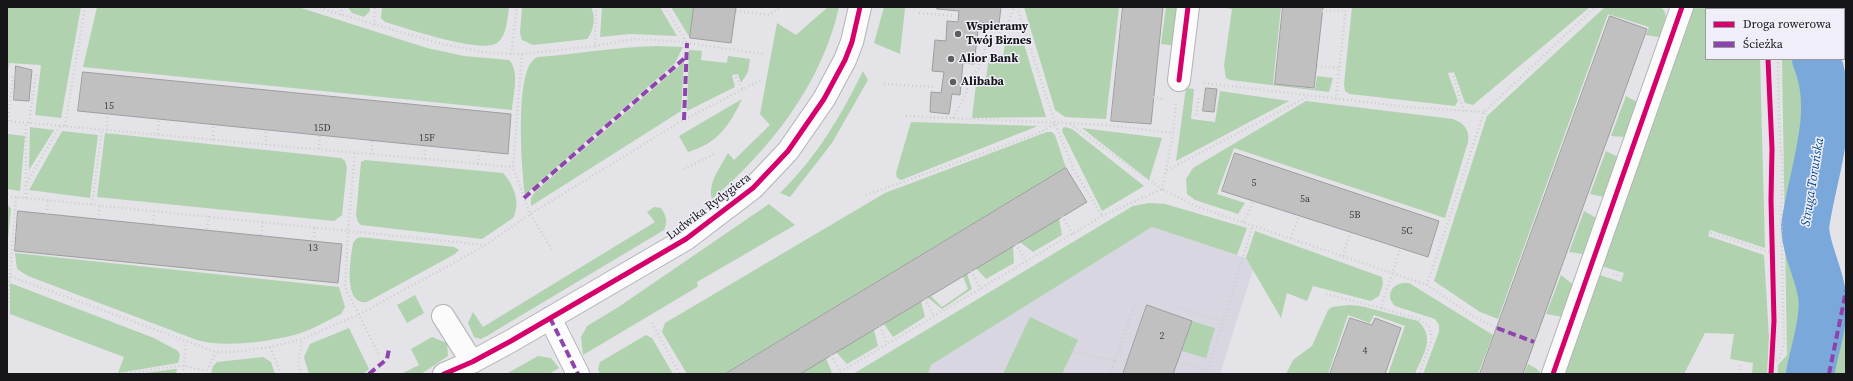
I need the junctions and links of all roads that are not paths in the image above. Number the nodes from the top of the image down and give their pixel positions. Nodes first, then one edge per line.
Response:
1 (860, 7) edge
2 (1188, 7) edge
3 (1682, 7) edge
4 (1179, 80) road end
5 (443, 316) dead end
6 (550, 318) junction
7 (466, 368) edge
8 (444, 374) edge
9 (578, 374) edge
10 (1553, 374) edge

1 - 6 street, Ludwika Rydygiera
2 - 4 street
3 - 10 street
5 - 7 street
6 - 7 street, Ludwika Rydygiera
6 - 9 street
7 - 8 street, Ludwika Rydygiera

